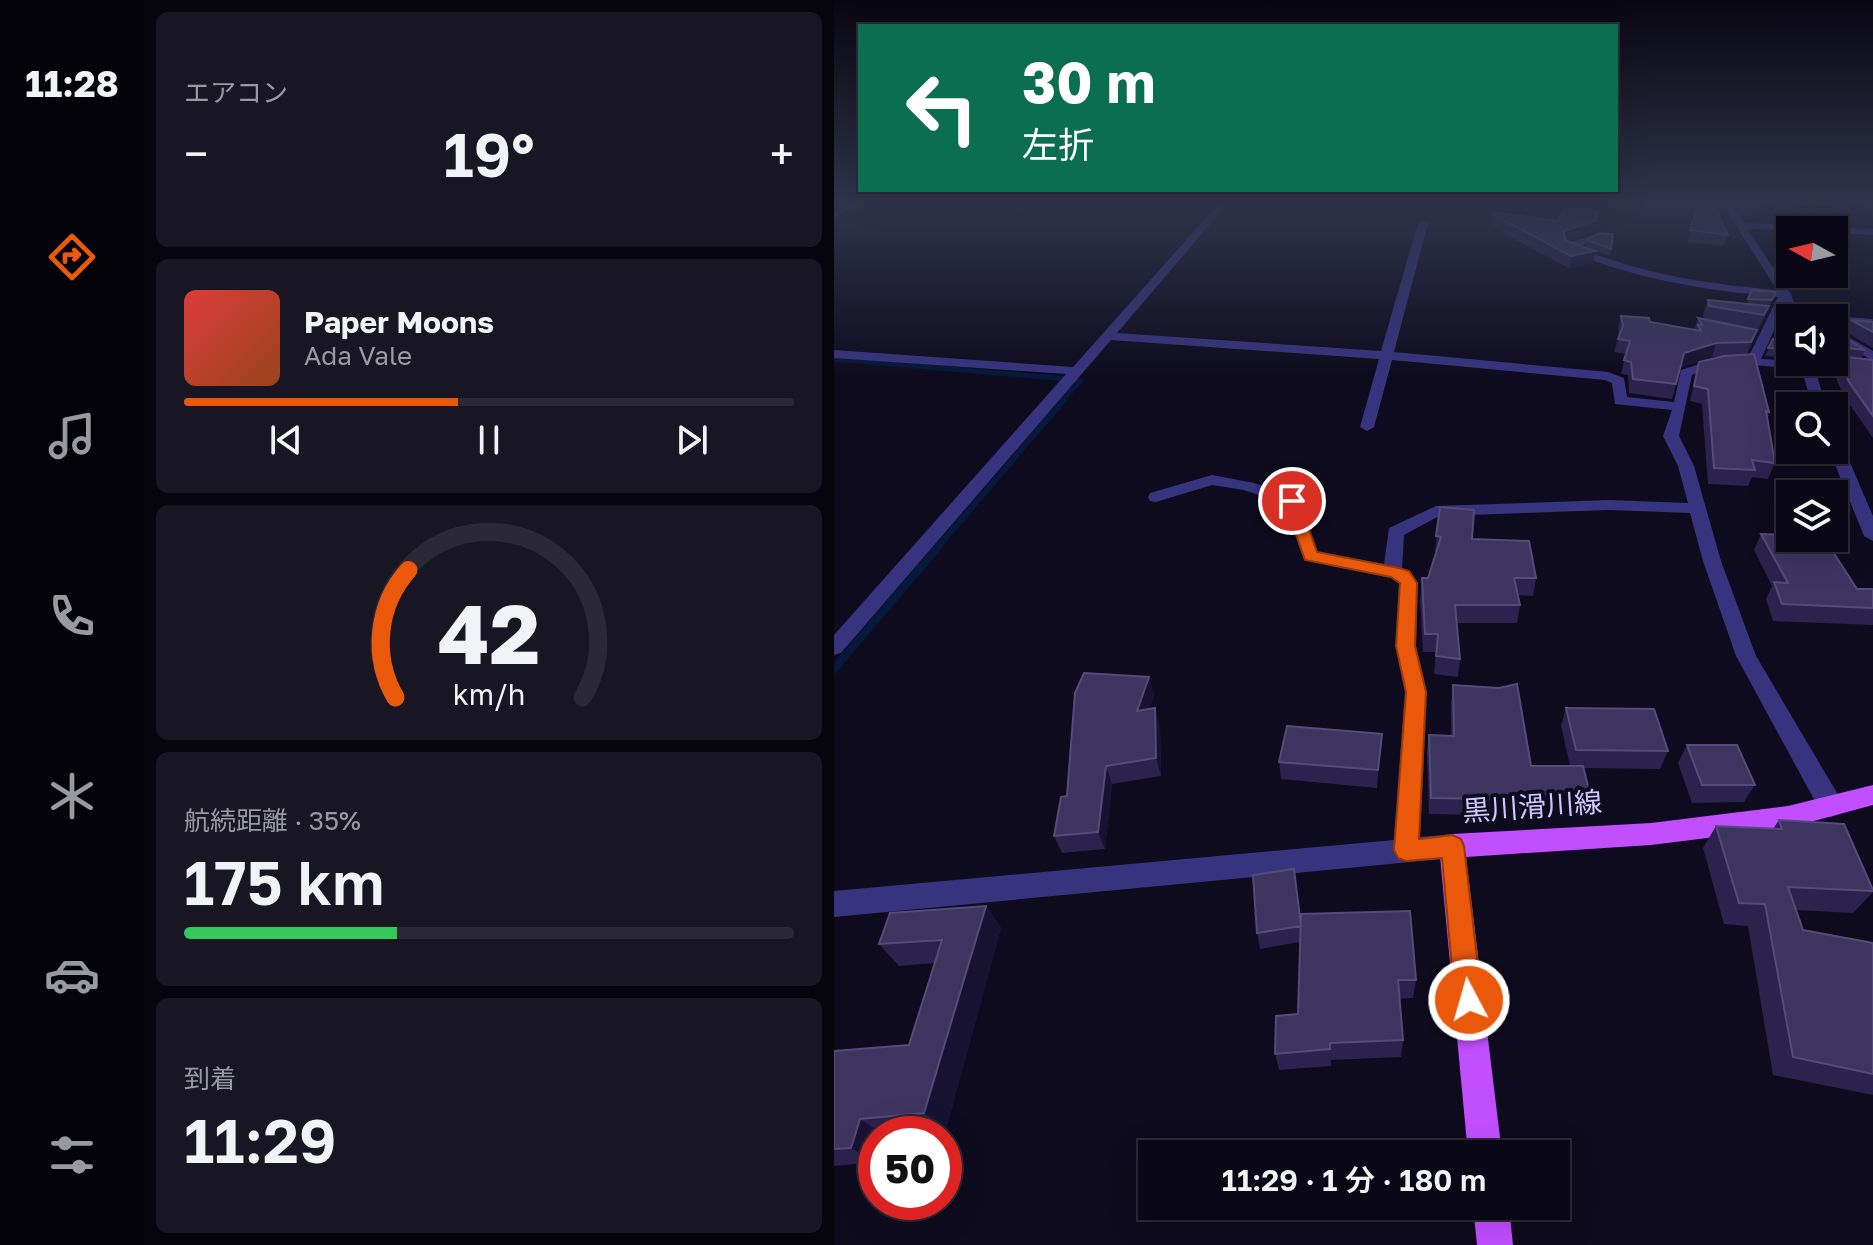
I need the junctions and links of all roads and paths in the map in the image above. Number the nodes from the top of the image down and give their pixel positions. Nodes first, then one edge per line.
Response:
1 (1174, 260) edge
2 (1413, 260) edge
3 (1595, 260) edge
4 (1764, 260) edge
5 (1785, 294) junction
6 (1789, 304) edge
7 (1761, 313) edge
8 (1775, 314) junction
9 (1848, 321) edge
10 (1873, 323) edge
11 (1107, 336) junction
12 (1750, 336) edge
13 (1771, 340) junction
14 (1848, 345) edge
15 (834, 354) edge
16 (1386, 355) junction
17 (1753, 362) junction
18 (1869, 362) edge
19 (1776, 363) edge
20 (1075, 371) junction
21 (1680, 407) junction
22 (1367, 427) dead end
23 (1842, 464) edge
24 (1156, 497) dead end
25 (1696, 508) junction
26 (1873, 536) edge
27 (1393, 572) junction
28 (834, 648) edge
29 (1873, 795) edge
30 (1831, 806) junction
31 (1452, 846) junction
32 (1406, 850) junction
33 (834, 904) edge
34 (1484, 1140) edge
35 (1492, 1220) edge
36 (1495, 1245) edge

1 - 11 street
2 - 16 street
3 - 5 street
4 - 5 street
5 - 6 street
5 - 8 street
7 - 8 street
8 - 13 street
9 - 10 street
11 - 16 street
11 - 20 street
12 - 13 street
13 - 17 street
14 - 18 street
15 - 20 street
16 - 21 street
16 - 22 street
17 - 19 street
17 - 21 street
20 - 28 street
21 - 25 street
23 - 26 street
24 - 27 street
25 - 27 street
25 - 30 street
27 - 32 street
29 - 30 main road, 黒川滑川線
30 - 31 main road, 黒川滑川線
31 - 32 street
31 - 34 main road, 黒川滑川線
32 - 33 street
35 - 36 main road

